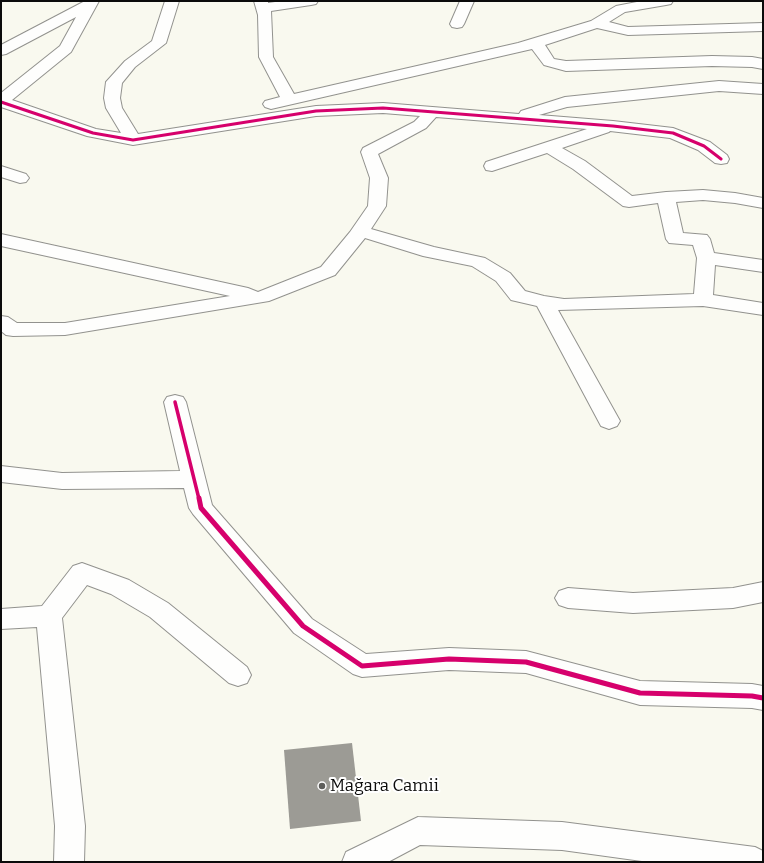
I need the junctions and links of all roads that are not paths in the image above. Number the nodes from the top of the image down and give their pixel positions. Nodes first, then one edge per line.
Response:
1 (172, 1) edge
2 (311, 1) edge
3 (467, 1) edge
4 (666, 1) edge
5 (92, 2) edge
6 (262, 4) edge
7 (457, 24) dead end
8 (596, 24) junction
9 (763, 27) edge
10 (536, 43) junction
11 (1, 51) edge
12 (763, 64) edge
13 (763, 89) edge
14 (289, 100) junction
15 (1, 101) edge
16 (270, 105) dead end
17 (433, 111) junction
18 (515, 117) junction
19 (614, 126) junction
20 (133, 140) junction
21 (548, 147) junction
22 (721, 159) dead end
23 (492, 166) dead end
24 (1, 171) edge
25 (20, 178) dead end
26 (666, 197) junction
27 (763, 203) edge
28 (360, 231) junction
29 (1, 240) edge
30 (706, 258) junction
31 (763, 266) edge
32 (262, 297) junction
33 (703, 300) junction
34 (544, 302) junction
35 (763, 309) edge
36 (1, 322) edge
37 (175, 402) dead end
38 (609, 421) dead end
39 (1, 474) edge
40 (194, 479) junction
41 (763, 592) edge
42 (568, 598) dead end
43 (49, 616) junction
44 (1, 619) edge
45 (238, 675) dead end
46 (763, 698) edge
47 (70, 862) edge
48 (357, 862) edge
49 (755, 862) edge

1 - 20 street
2 - 6 street
3 - 7 street
4 - 8 street
5 - 11 street
5 - 15 street
6 - 14 street
8 - 9 street
8 - 10 street
10 - 12 street
10 - 14 street
13 - 18 street
14 - 16 street
15 - 20 street
17 - 18 street
17 - 20 street
17 - 28 street
18 - 19 street
19 - 21 street
19 - 22 street
21 - 23 street
21 - 26 street
24 - 25 street
26 - 27 street
26 - 30 street
28 - 32 street
28 - 34 street
29 - 32 street
30 - 31 street
30 - 33 street
32 - 36 street
33 - 34 street
33 - 35 street
34 - 38 street
37 - 40 street
39 - 40 street
40 - 46 street
41 - 42 street
43 - 44 street
43 - 45 street
43 - 47 street
48 - 49 street

